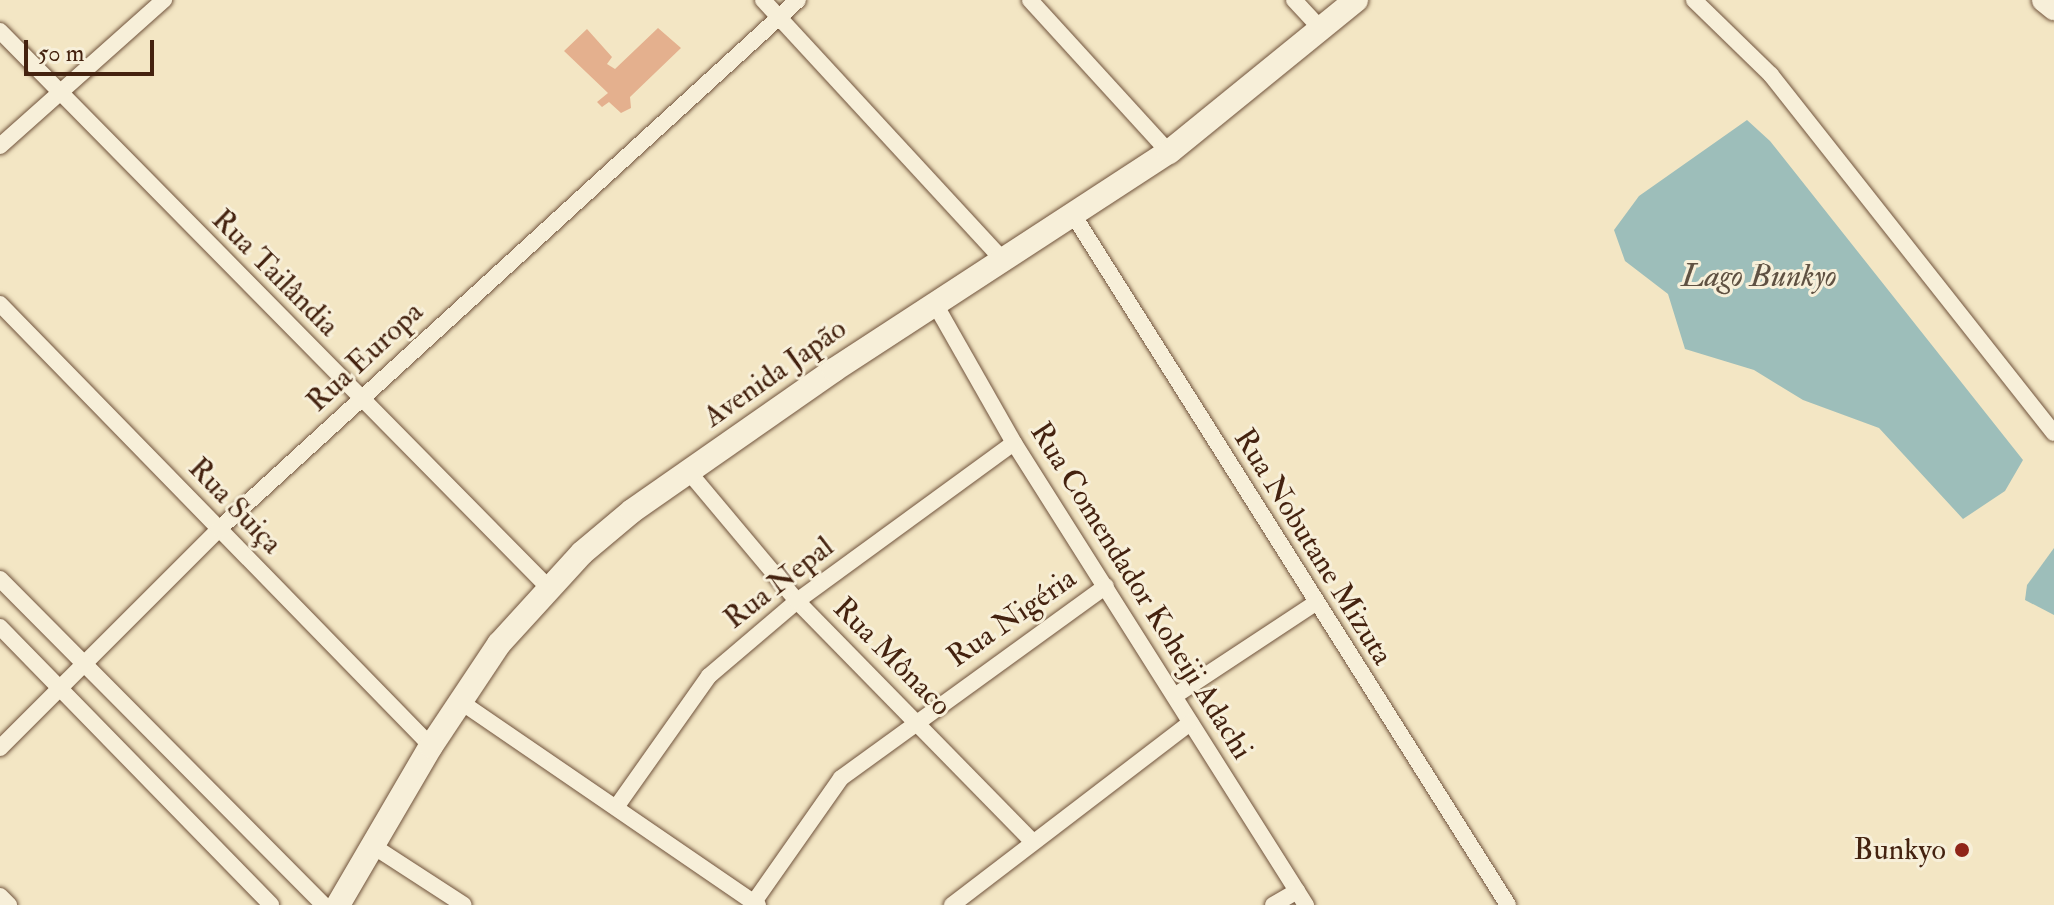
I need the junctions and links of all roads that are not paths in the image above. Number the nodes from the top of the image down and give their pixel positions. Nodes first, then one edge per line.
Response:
1 (164, 0) edge
2 (763, 0) edge
3 (798, 0) edge
4 (1030, 0) edge
5 (1294, 0) edge
6 (1356, 0) edge
7 (1694, 0) edge
8 (2044, 0) edge
9 (2054, 8) edge
10 (778, 17) junction
11 (1322, 30) junction
12 (0, 31) edge
13 (56, 91) junction
14 (0, 146) edge
15 (1169, 152) junction
16 (1074, 216) junction
17 (1003, 260) junction
18 (0, 304) edge
19 (935, 304) junction
20 (361, 401) junction
21 (2054, 433) edge
22 (1014, 443) junction
23 (688, 471) junction
24 (219, 529) junction
25 (0, 579) edge
26 (547, 586) junction
27 (1106, 586) junction
28 (797, 601) junction
29 (1314, 604) junction
30 (0, 627) edge
31 (85, 663) junction
32 (59, 689) junction
33 (1176, 695) junction
34 (461, 702) junction
35 (916, 720) junction
36 (1190, 723) junction
37 (431, 746) junction
38 (0, 748) edge
39 (617, 806) junction
40 (1032, 841) junction
41 (373, 846) junction
42 (0, 896) edge
43 (1301, 898) edge
44 (756, 903) edge
45 (9, 905) edge
46 (271, 905) edge
47 (324, 905) edge
48 (338, 905) edge
49 (464, 905) edge
50 (952, 905) edge
51 (1273, 905) edge
52 (1508, 905) edge

1 - 13 street
2 - 10 street
3 - 10 street, Rua Europa
4 - 15 street
5 - 11 street
6 - 11 main road, Avenida Japão
7 - 21 street
8 - 9 main road
10 - 17 street
10 - 20 street, Rua Europa
11 - 15 main road, Avenida Japão
12 - 13 street, Rua Tailândia
13 - 14 street
13 - 20 street, Rua Tailândia
15 - 16 main road, Avenida Japão
16 - 17 main road, Avenida Japão
16 - 29 street, Rua Nobutane Mizuta
17 - 19 main road, Avenida Japão
18 - 24 street, Rua Suiça
19 - 22 street, Rua Comendador Koheiji Adachi
19 - 23 main road, Avenida Japão
20 - 24 street, Rua Europa
20 - 26 street, Rua Tailândia
22 - 27 street, Rua Comendador Koheiji Adachi
22 - 28 street, Rua Nepal
23 - 26 main road, Avenida Japão
23 - 28 street, Rua Mônaco
24 - 31 street, Rua Europa
24 - 37 street, Rua Suiça
25 - 31 street
26 - 34 main road, Avenida Japão
27 - 33 street, Rua Comendador Koheiji Adachi
27 - 35 street, Rua Nigéria
28 - 35 street, Rua Mônaco
28 - 39 street, Rua Nepal
29 - 33 street
29 - 52 street, Rua Nobutane Mizuta
30 - 32 street
31 - 32 street, Rua Europa
31 - 47 street
32 - 38 street, Rua Europa
32 - 46 street
33 - 36 street, Rua Comendador Koheiji Adachi
34 - 37 main road, Avenida Japão
34 - 39 street
35 - 40 street, Rua Mônaco
35 - 44 street, Rua Nigéria
36 - 40 street
36 - 43 street, Rua Comendador Koheiji Adachi
37 - 41 main road, Avenida Japão
39 - 44 street
40 - 50 street
41 - 48 main road, Avenida Japão
41 - 49 street
42 - 45 street
43 - 51 street

